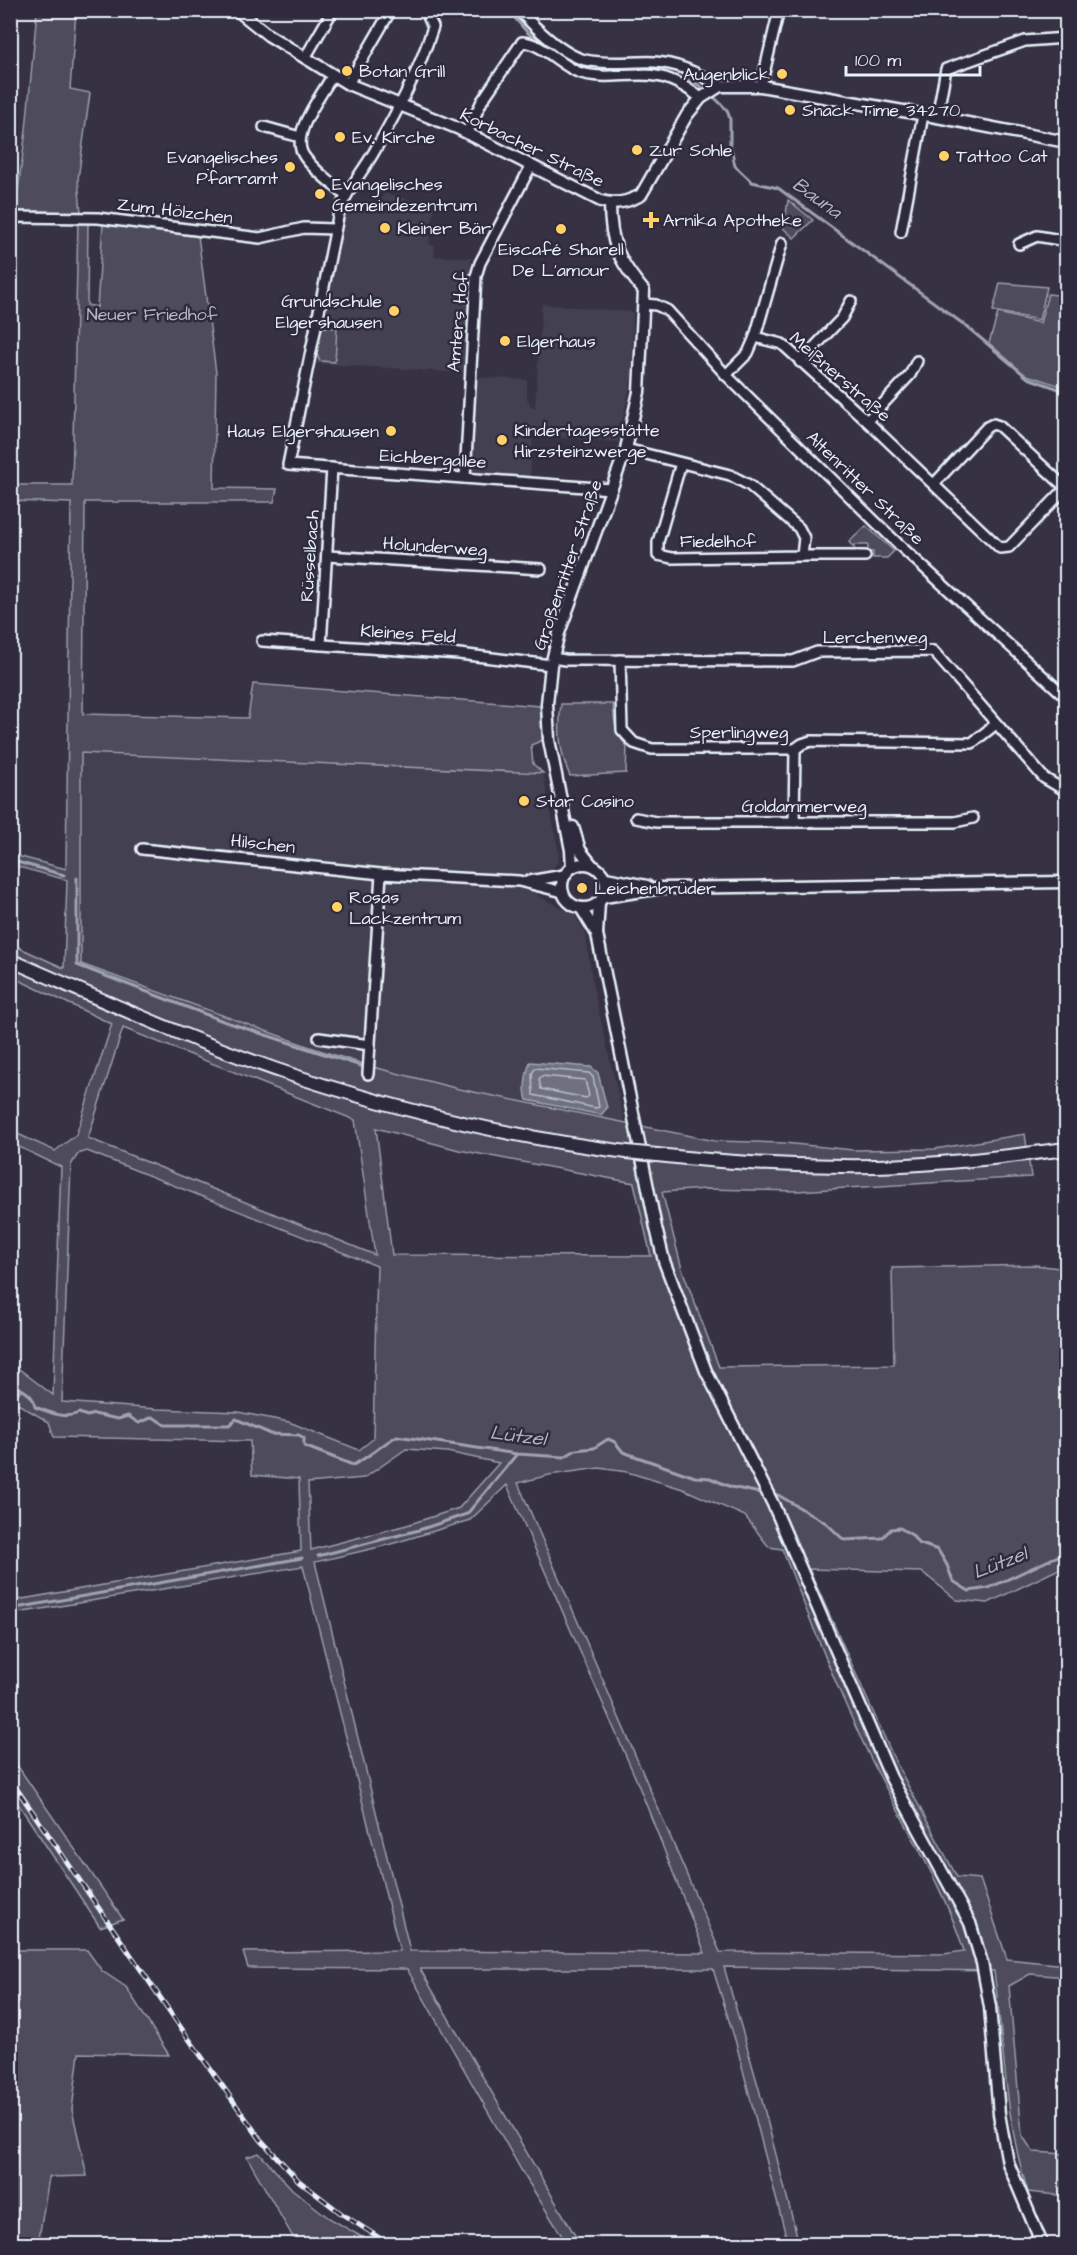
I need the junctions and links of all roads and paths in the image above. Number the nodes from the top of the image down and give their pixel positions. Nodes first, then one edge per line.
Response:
1 (237, 10) edge
2 (333, 10) edge
3 (391, 10) edge
4 (425, 10) edge
5 (519, 10) edge
6 (779, 10) edge
7 (1066, 38) edge
8 (305, 58) junction
9 (332, 76) junction
10 (348, 84) junction
11 (720, 86) junction
12 (761, 86) junction
13 (701, 98) junction
14 (399, 107) junction
15 (923, 115) junction
16 (937, 117) junction
17 (264, 127) dead end
18 (467, 133) junction
19 (300, 137) junction
20 (1066, 142) edge
21 (531, 166) junction
22 (345, 195) junction
23 (610, 204) junction
24 (10, 217) edge
25 (334, 229) junction
26 (901, 232) dead end
27 (1066, 241) edge
28 (782, 243) dead end
29 (1019, 244) dead end
30 (851, 301) dead end
31 (644, 304) junction
32 (755, 337) junction
33 (917, 361) dead end
34 (800, 362) junction
35 (726, 375) junction
36 (867, 421) junction
37 (626, 449) junction
38 (681, 463) junction
39 (332, 468) junction
40 (465, 478) junction
41 (934, 484) junction
42 (611, 489) junction
43 (327, 556) junction
44 (802, 556) junction
45 (865, 556) dead end
46 (541, 569) dead end
47 (262, 641) dead end
48 (321, 645) junction
49 (620, 660) junction
50 (552, 662) junction
51 (1066, 697) edge
52 (996, 724) junction
53 (795, 750) junction
54 (555, 769) junction
55 (1066, 790) edge
56 (636, 818) dead end
57 (973, 818) dead end
58 (794, 822) junction
59 (142, 849) dead end
60 (591, 864) junction
61 (568, 871) junction
62 (381, 874) junction
63 (606, 878) junction
64 (527, 882) junction
65 (1066, 882) edge
66 (662, 888) junction
67 (563, 892) junction
68 (602, 900) junction
69 (581, 908) junction
70 (597, 934) junction
71 (10, 960) edge
72 (319, 1038) dead end
73 (370, 1045) junction
74 (368, 1074) dead end
75 (1066, 1149) edge
76 (1042, 2244) edge

1 - 8 street, Korbacher Straße
2 - 8 street
3 - 10 street
4 - 14 street
5 - 11 street
6 - 12 street
7 - 16 street
8 - 9 street, Korbacher Straße
9 - 10 street, Korbacher Straße
9 - 19 street
10 - 14 street, Korbacher Straße
11 - 12 street
11 - 13 street, Korbacher Straße
12 - 15 street
13 - 18 street
13 - 23 street, Korbacher Straße
14 - 18 street, Korbacher Straße
14 - 22 street
15 - 16 street
15 - 26 street
16 - 20 street
17 - 19 street
18 - 21 street, Korbacher Straße
19 - 22 street
21 - 23 street, Korbacher Straße
21 - 40 street, Amters Hof
22 - 25 street
23 - 31 street, Großenritter Straße
24 - 25 street, Zum Hölzchen
25 - 39 street, Eichbergallee
27 - 29 street
28 - 32 street
30 - 34 street
31 - 35 street, Altenritter Straße
31 - 37 street, Großenritter Straße
32 - 34 street, Meißnerstraße
32 - 35 street
33 - 36 street
34 - 36 street, Meißnerstraße
35 - 51 street, Altenritter Straße
36 - 41 street, Meißnerstraße
37 - 38 street
37 - 42 street, Großenritter Straße
38 - 44 street
38 - 44 street, Fiedelhof
39 - 40 street, Eichbergallee
39 - 43 street, Rüsselbach
40 - 42 street, Eichbergallee
41 - 41 street, Meißnerstraße
42 - 50 street, Großenritter Straße
43 - 46 street, Holunderweg
43 - 48 street, Rüsselbach
44 - 45 street, Fiedelhof
47 - 48 street, Kleines Feld
48 - 50 street, Kleines Feld
49 - 50 street, Lerchenweg
49 - 52 street, Lerchenweg
49 - 53 street, Sperlingweg
50 - 54 street, Großenritter Straße
52 - 53 street, Sperlingweg
52 - 55 street, Lerchenweg
53 - 58 street
54 - 60 street, Großenritter Straße
54 - 61 street, Großenritter Straße
56 - 58 street, Goldammerweg
57 - 58 street, Goldammerweg
59 - 62 street, Hilschen
60 - 61 street
60 - 63 street
61 - 64 street, Hilschen
61 - 67 street
62 - 64 street, Hilschen
62 - 73 street
63 - 66 street
63 - 68 street
64 - 67 street, Hilschen
65 - 66 street
66 - 68 street
67 - 69 street
68 - 69 street
68 - 70 street
69 - 70 street
70 - 76 street
71 - 75 main road, bridge
72 - 73 street
73 - 74 street

